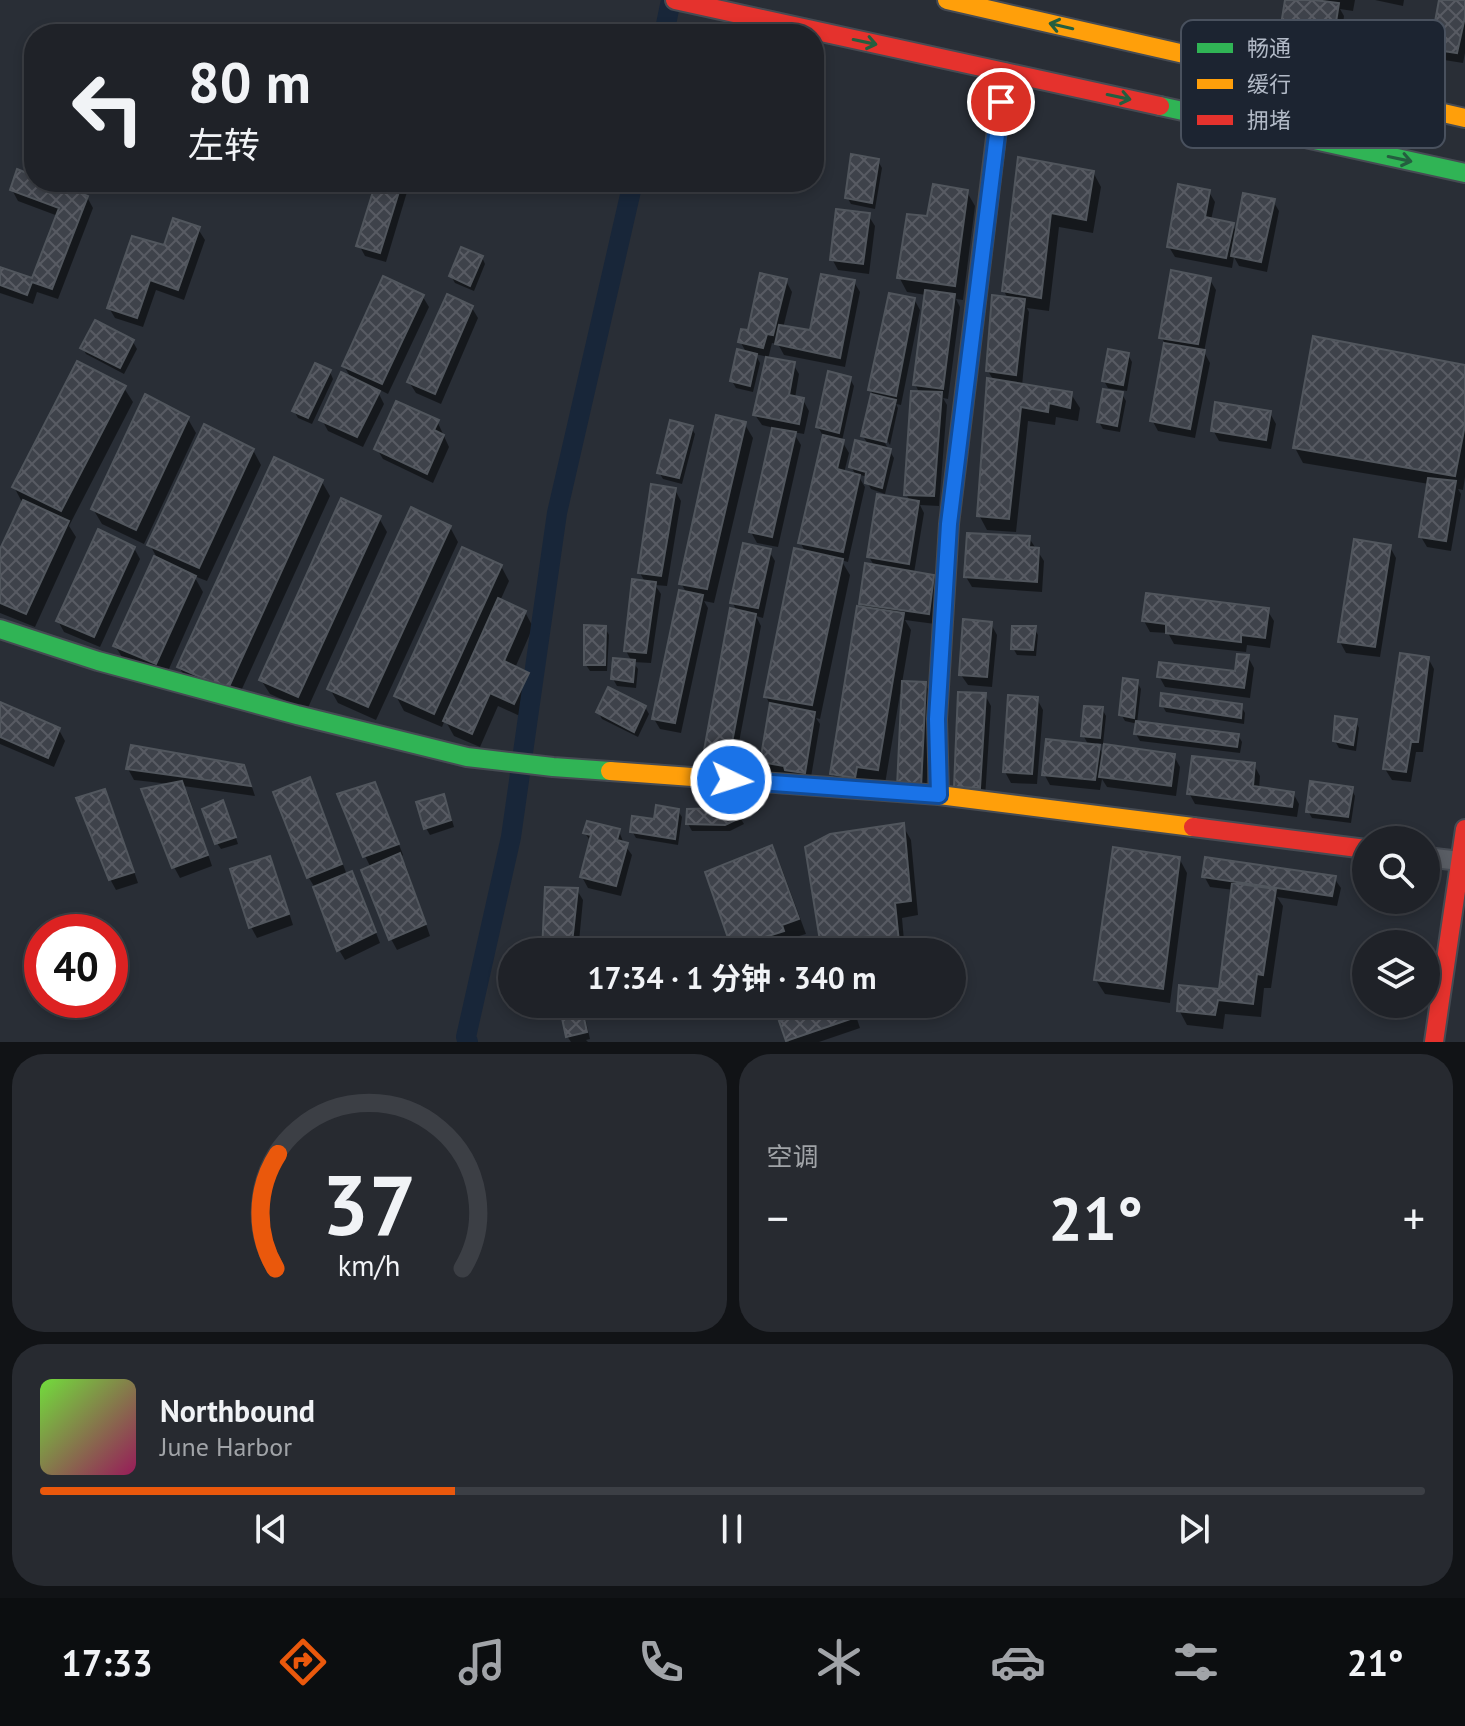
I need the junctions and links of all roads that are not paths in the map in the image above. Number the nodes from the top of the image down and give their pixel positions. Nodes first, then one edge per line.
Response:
1 (677, 0) edge
2 (947, 0) edge
3 (786, 24) edge
4 (824, 32) edge
5 (1181, 53) edge
6 (1004, 72) junction
7 (1181, 111) edge
8 (1445, 113) edge
9 (1465, 118) edge
10 (1351, 148) edge
11 (1465, 173) edge
12 (0, 629) edge
13 (939, 795) junction
14 (1465, 829) edge
15 (1352, 847) edge
16 (1440, 859) edge
17 (1460, 861) junction
18 (1434, 1042) edge

1 -> 3 main road
5 -> 2 main road
4 -> 6 main road
6 -> 7 main road
6 - 13 street
9 -> 8 main road
10 -> 11 main road
12 - 13 main road
13 - 15 main road
14 - 17 main road
16 - 17 street
17 - 18 main road

